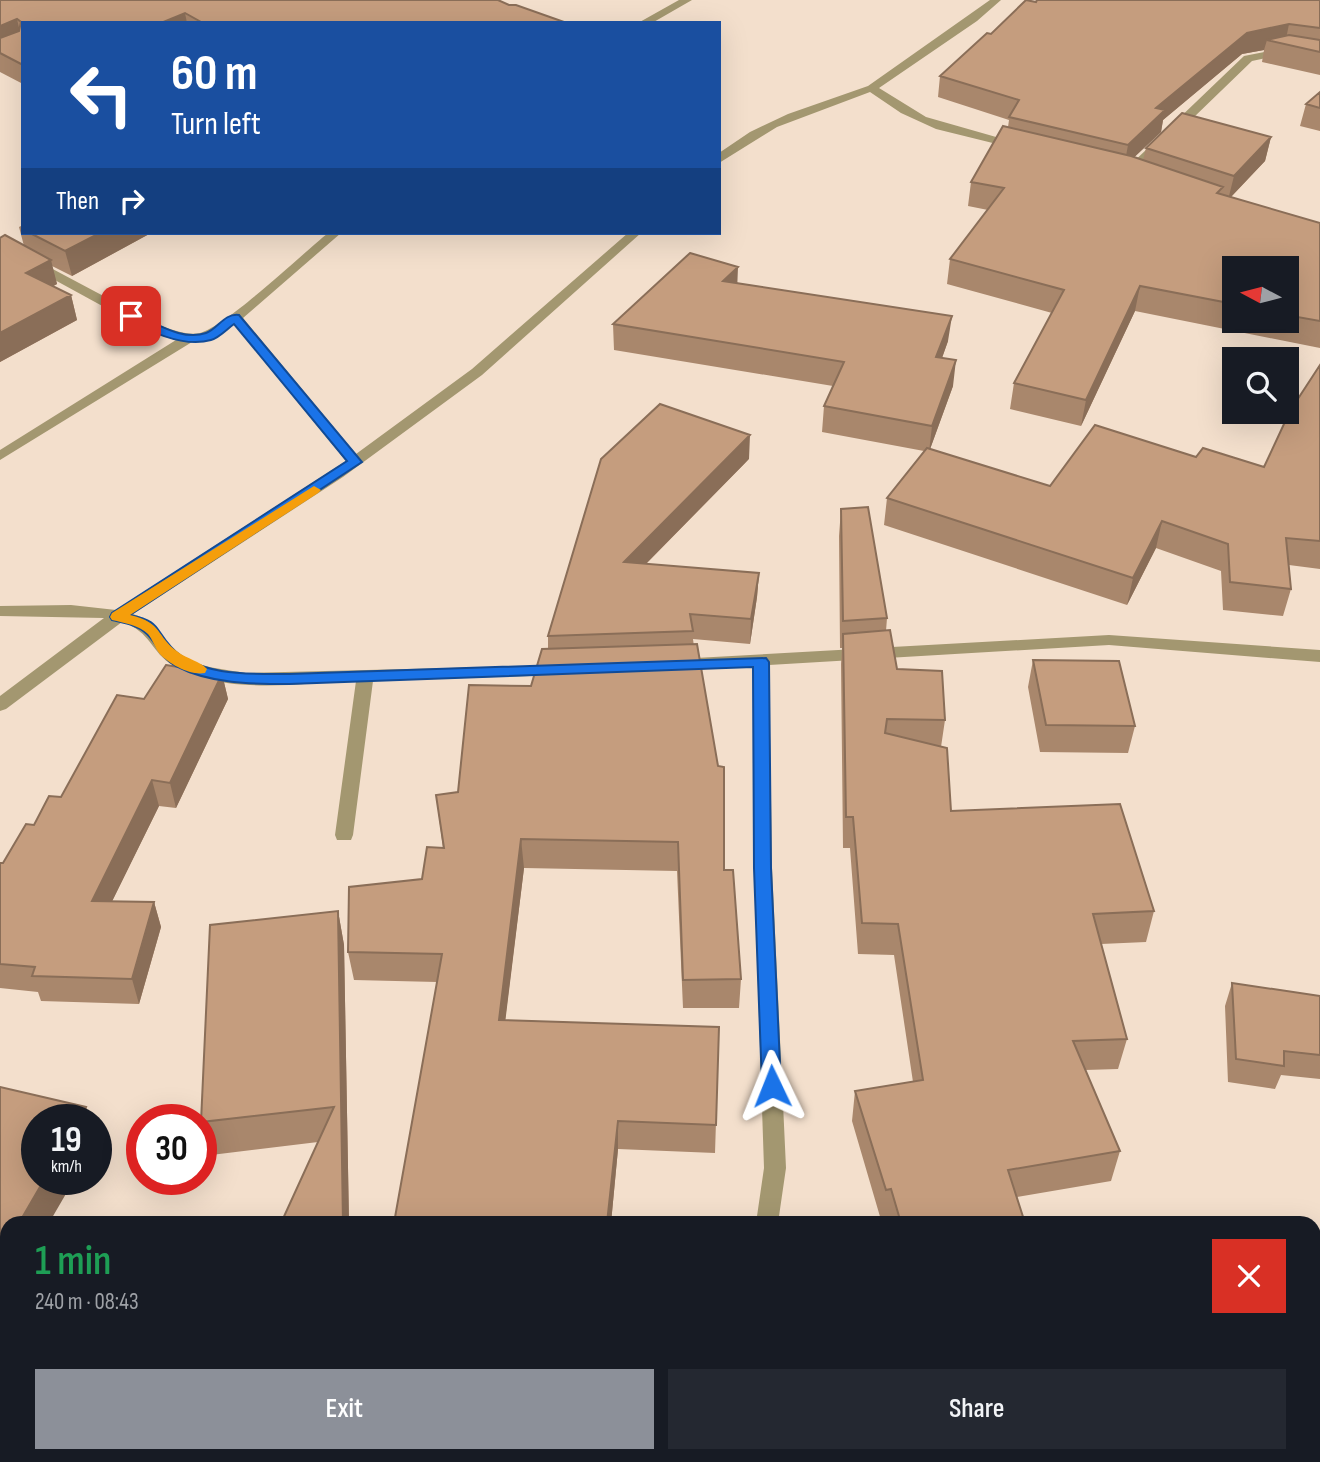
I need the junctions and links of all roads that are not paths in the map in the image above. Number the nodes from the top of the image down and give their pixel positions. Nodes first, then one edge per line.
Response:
1 (687, 0) edge
2 (996, 0) edge
3 (647, 21) edge
4 (1320, 56) edge
5 (872, 88) junction
6 (1036, 151) edge
7 (721, 158) edge
8 (1115, 170) edge
9 (1128, 174) junction
10 (1140, 178) edge
11 (333, 235) edge
12 (633, 235) edge
13 (0, 245) edge
14 (234, 317) junction
15 (188, 338) junction
16 (0, 456) edge
17 (355, 462) junction
18 (0, 611) edge
19 (117, 617) junction
20 (1320, 656) edge
21 (761, 662) junction
22 (665, 666) edge
23 (570, 669) edge
24 (365, 677) junction
25 (0, 705) edge
26 (344, 835) dead end
27 (768, 1216) edge

1 - 3 street
2 - 5 street
4 - 9 street
5 - 6 street
5 - 7 street
8 - 9 street
9 - 10 street
11 - 14 street
12 - 17 street
13 - 15 street
14 - 15 street
14 - 17 street
15 - 16 street
17 - 19 street
18 - 19 street
19 - 24 street
19 - 25 street
20 - 21 street
21 - 22 street
21 - 27 street
23 - 24 street
24 - 26 street

